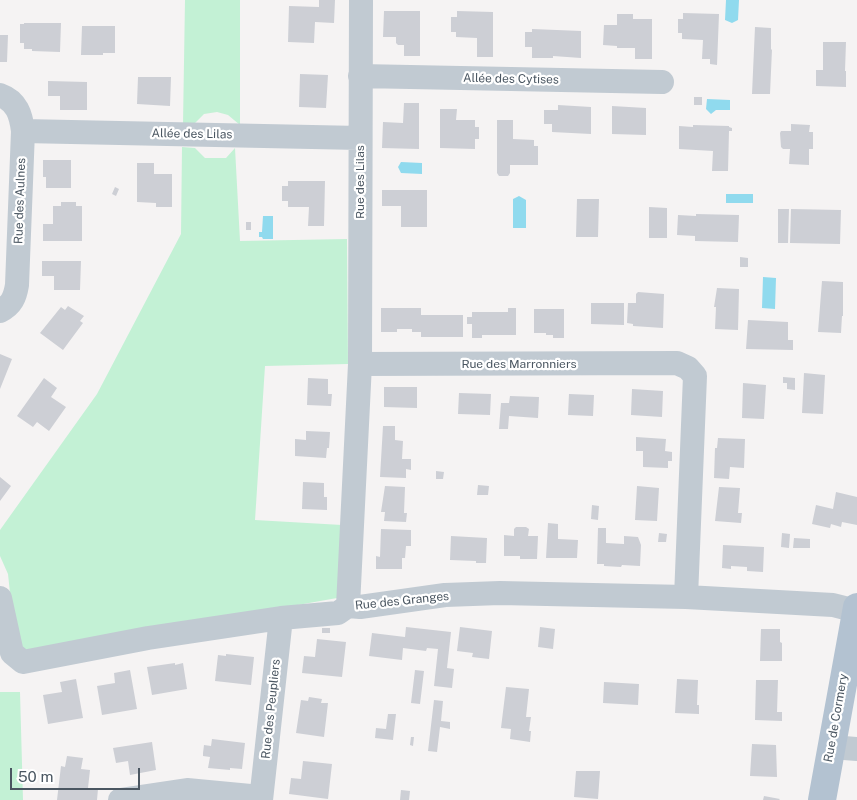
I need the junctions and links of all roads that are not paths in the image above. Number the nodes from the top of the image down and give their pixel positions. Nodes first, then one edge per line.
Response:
1 (361, 0) edge
2 (360, 76) junction
3 (662, 82) dead end
4 (0, 95) edge
5 (23, 132) junction
6 (360, 138) junction
7 (0, 310) edge
8 (360, 364) junction
9 (686, 597) junction
10 (0, 598) edge
11 (348, 606) junction
12 (857, 609) edge
13 (281, 618) junction
14 (844, 748) edge
15 (261, 799) edge
16 (120, 800) edge
17 (822, 800) edge

1 - 2 street, Rue des Lilas
2 - 3 street, Allée des Cytises
2 - 6 street, Rue des Lilas
4 - 5 street, Rue des Aulnes
5 - 6 street, Allée des Lilas
5 - 7 street, Rue des Aulnes
6 - 8 street, Rue des Lilas
8 - 9 street, Rue des Marronniers
8 - 11 street
9 - 11 street, Rue des Granges
9 - 12 street, Rue des Granges
10 - 13 street, Rue des Granges
11 - 13 street, Rue des Granges
12 - 14 main road, Rue de Cormery
13 - 15 street, Rue des Peupliers
14 - 17 main road, Rue de Cormery
15 - 16 street

